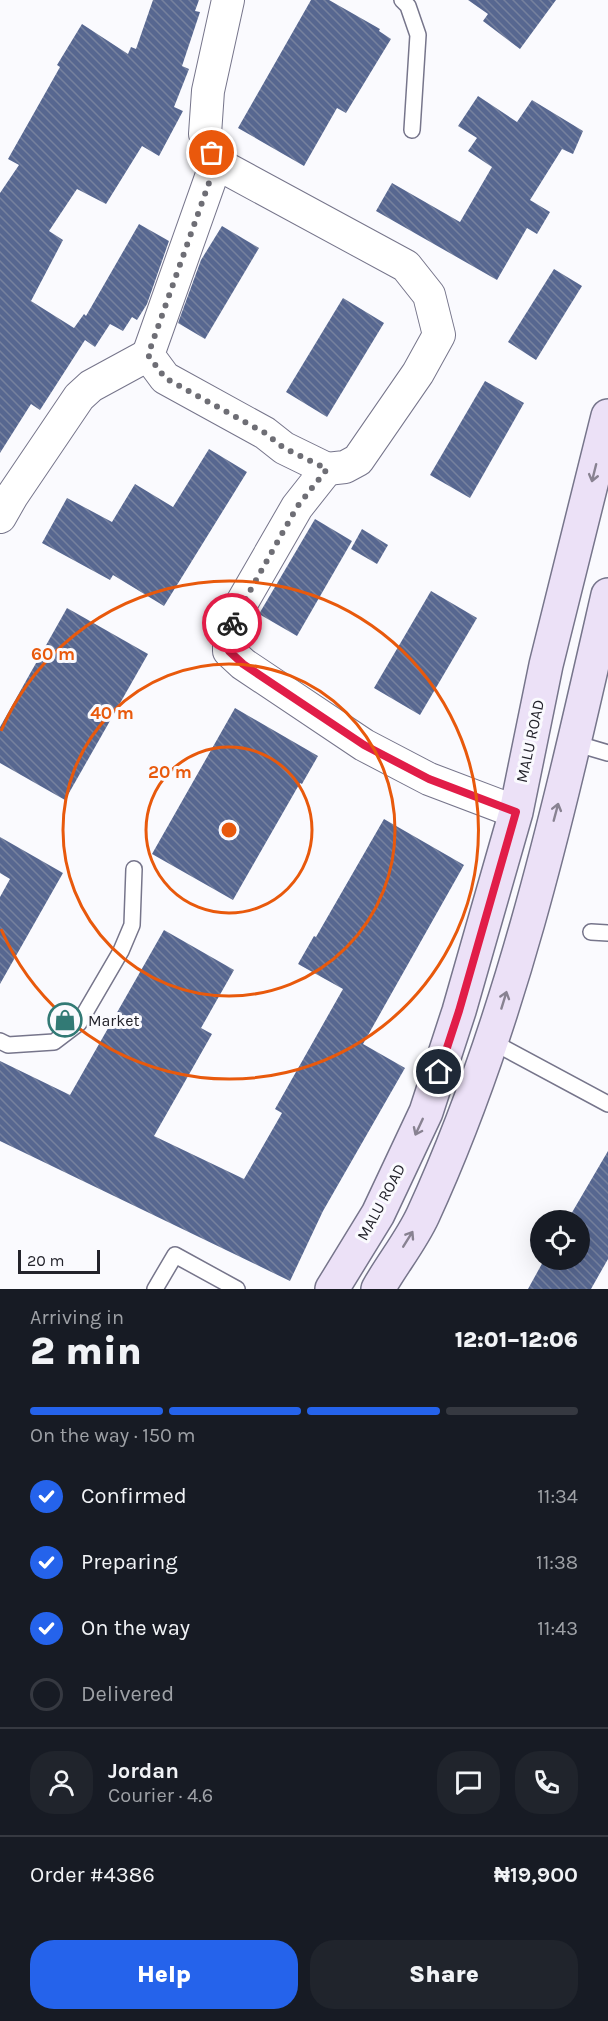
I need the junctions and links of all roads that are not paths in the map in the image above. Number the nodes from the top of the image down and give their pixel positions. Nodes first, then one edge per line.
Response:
1 (228, 0) edge
2 (402, 0) edge
3 (412, 130) dead end
4 (216, 163) junction
5 (148, 355) junction
6 (608, 416) edge
7 (327, 469) junction
8 (0, 517) edge
9 (608, 595) edge
10 (546, 665) junction
11 (591, 671) junction
12 (574, 743) junction
13 (608, 753) edge
14 (516, 812) junction
15 (134, 869) dead end
16 (591, 932) dead end
17 (608, 933) edge
18 (0, 1041) edge
19 (491, 1041) junction
20 (608, 1104) edge
21 (155, 1289) edge
22 (237, 1289) edge
23 (332, 1289) edge
24 (378, 1289) edge

1 - 4 street
2 - 3 lane
4 - 5 street
4 - 7 street
5 - 7 street
5 - 8 street
6 -> 10 main road, MALU ROAD
7 - 14 street
9 - 11 main road
10 - 11 main road
10 - 14 main road, MALU ROAD
11 - 12 main road
12 - 13 lane
19 -> 12 main road
14 -> 23 main road, MALU ROAD
15 - 18 lane
16 - 17 lane
19 - 20 lane
24 -> 19 main road
21 - 22 lane

